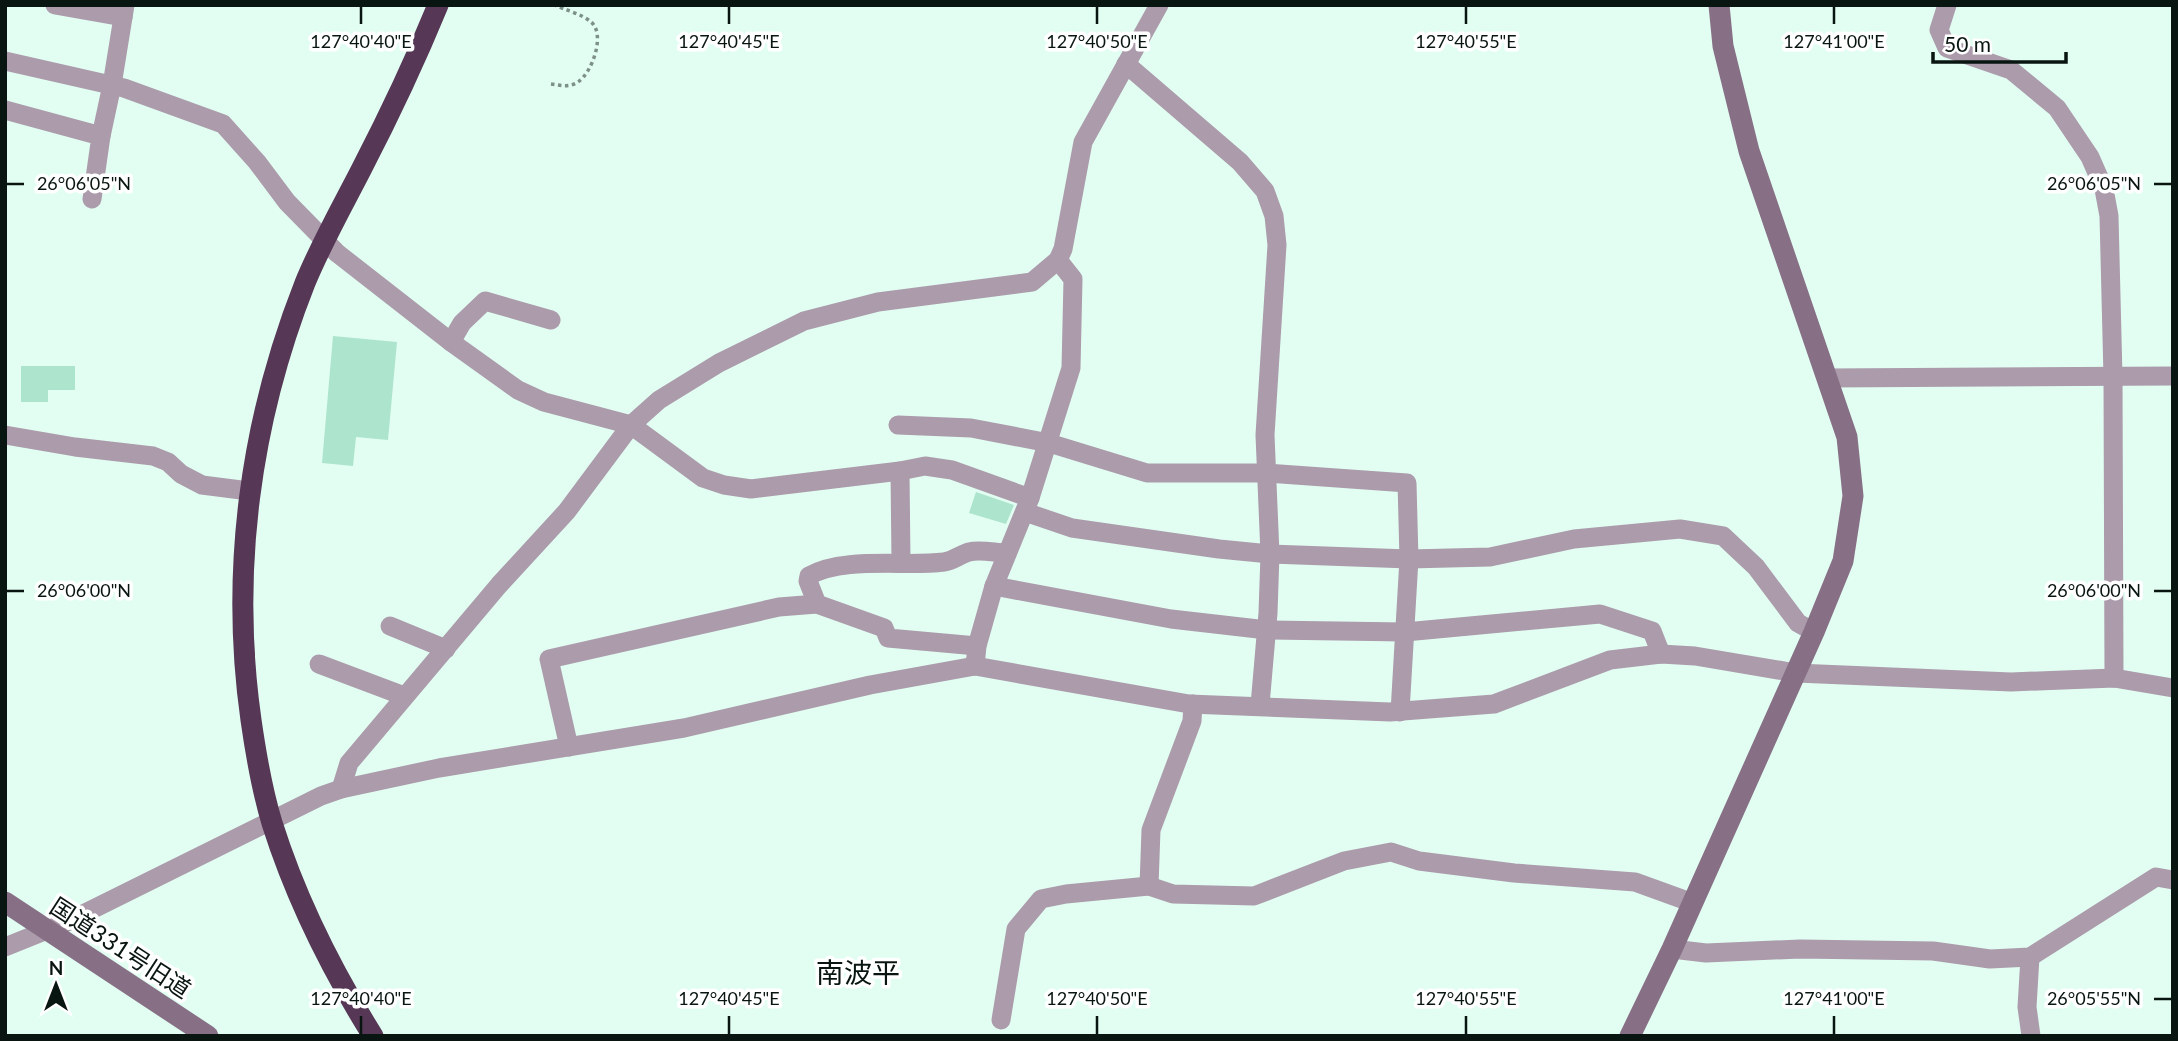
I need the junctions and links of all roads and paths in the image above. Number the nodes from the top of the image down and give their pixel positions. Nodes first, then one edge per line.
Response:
1 (55, 5) edge
2 (438, 5) edge
3 (555, 5) edge
4 (1159, 5) edge
5 (1719, 5) edge
6 (1947, 5) edge
7 (124, 11) edge
8 (5, 61) edge
9 (1126, 64) junction
10 (551, 84) dead end
11 (112, 85) junction
12 (5, 110) edge
13 (101, 136) junction
14 (92, 199) dead end
15 (325, 240) junction
16 (1058, 260) junction
17 (551, 320) dead end
18 (452, 342) junction
19 (2173, 376) edge
20 (2113, 377) junction
21 (1827, 378) junction
22 (631, 425) junction
23 (898, 425) dead end
24 (5, 435) edge
25 (1049, 443) junction
26 (900, 471) junction
27 (1267, 473) junction
28 (250, 491) junction
29 (1027, 505) junction
30 (1007, 553) junction
31 (1270, 554) junction
32 (1409, 559) junction
33 (901, 562) junction
34 (994, 586) junction
35 (817, 604) junction
36 (390, 626) dead end
37 (1267, 630) junction
38 (1405, 632) junction
39 (1814, 632) junction
40 (446, 649) junction
41 (1661, 654) junction
42 (976, 656) junction
43 (319, 664) dead end
44 (1796, 673) junction
45 (2114, 678) junction
46 (2173, 688) edge
47 (404, 696) junction
48 (1193, 704) junction
49 (1260, 705) junction
50 (1400, 712) junction
51 (569, 747) junction
52 (341, 789) junction
53 (271, 821) junction
54 (2173, 880) edge
55 (1149, 886) junction
56 (5, 902) edge
57 (1693, 903) junction
58 (47, 929) junction
59 (5, 947) edge
60 (1672, 949) junction
61 (2030, 957) junction
62 (1001, 1020) dead end
63 (208, 1036) edge
64 (373, 1036) edge
65 (1630, 1036) edge
66 (2031, 1036) edge

1 - 7 street
2 - 15 highway
3 - 10 path
4 - 9 street
5 - 21 street
6 - 20 street
7 - 11 street
8 - 11 street
9 - 16 street
9 - 27 street
11 - 13 street
11 - 15 street
12 - 13 street
13 - 14 street
15 - 18 street
15 - 28 highway
16 - 22 street
16 - 25 street
17 - 18 street
18 - 22 street
19 - 20 street
20 - 21 street
20 - 45 street
21 - 39 street
22 - 26 street
22 - 40 street
23 - 25 street
24 - 28 street
25 - 27 street
25 - 29 street
26 - 29 street
26 - 33 street
27 - 31 street
27 - 32 street
28 - 53 highway
29 - 30 street
29 - 31 street
30 - 33 street
30 - 34 street
31 - 32 street
31 - 37 street
32 - 38 street
32 - 39 street
33 - 35 street
34 - 37 street
34 - 42 street
35 - 42 street
35 - 51 street
36 - 40 street
37 - 38 street
37 - 49 street
38 - 41 street
38 - 50 street
39 - 44 street
40 - 47 street
41 - 44 street
41 - 50 street
42 - 48 street
42 - 51 street
43 - 47 street
44 - 45 street
44 - 57 street
45 - 46 street
47 - 52 street
48 - 49 street
48 - 55 street
49 - 50 street
51 - 52 street
52 - 53 street
53 - 58 street
53 - 64 highway
54 - 61 street
55 - 57 street
55 - 62 street
56 - 58 street, 国道331号旧道
57 - 60 street
58 - 59 street
58 - 63 street, 国道331号旧道
60 - 61 street
60 - 65 street
61 - 66 street

